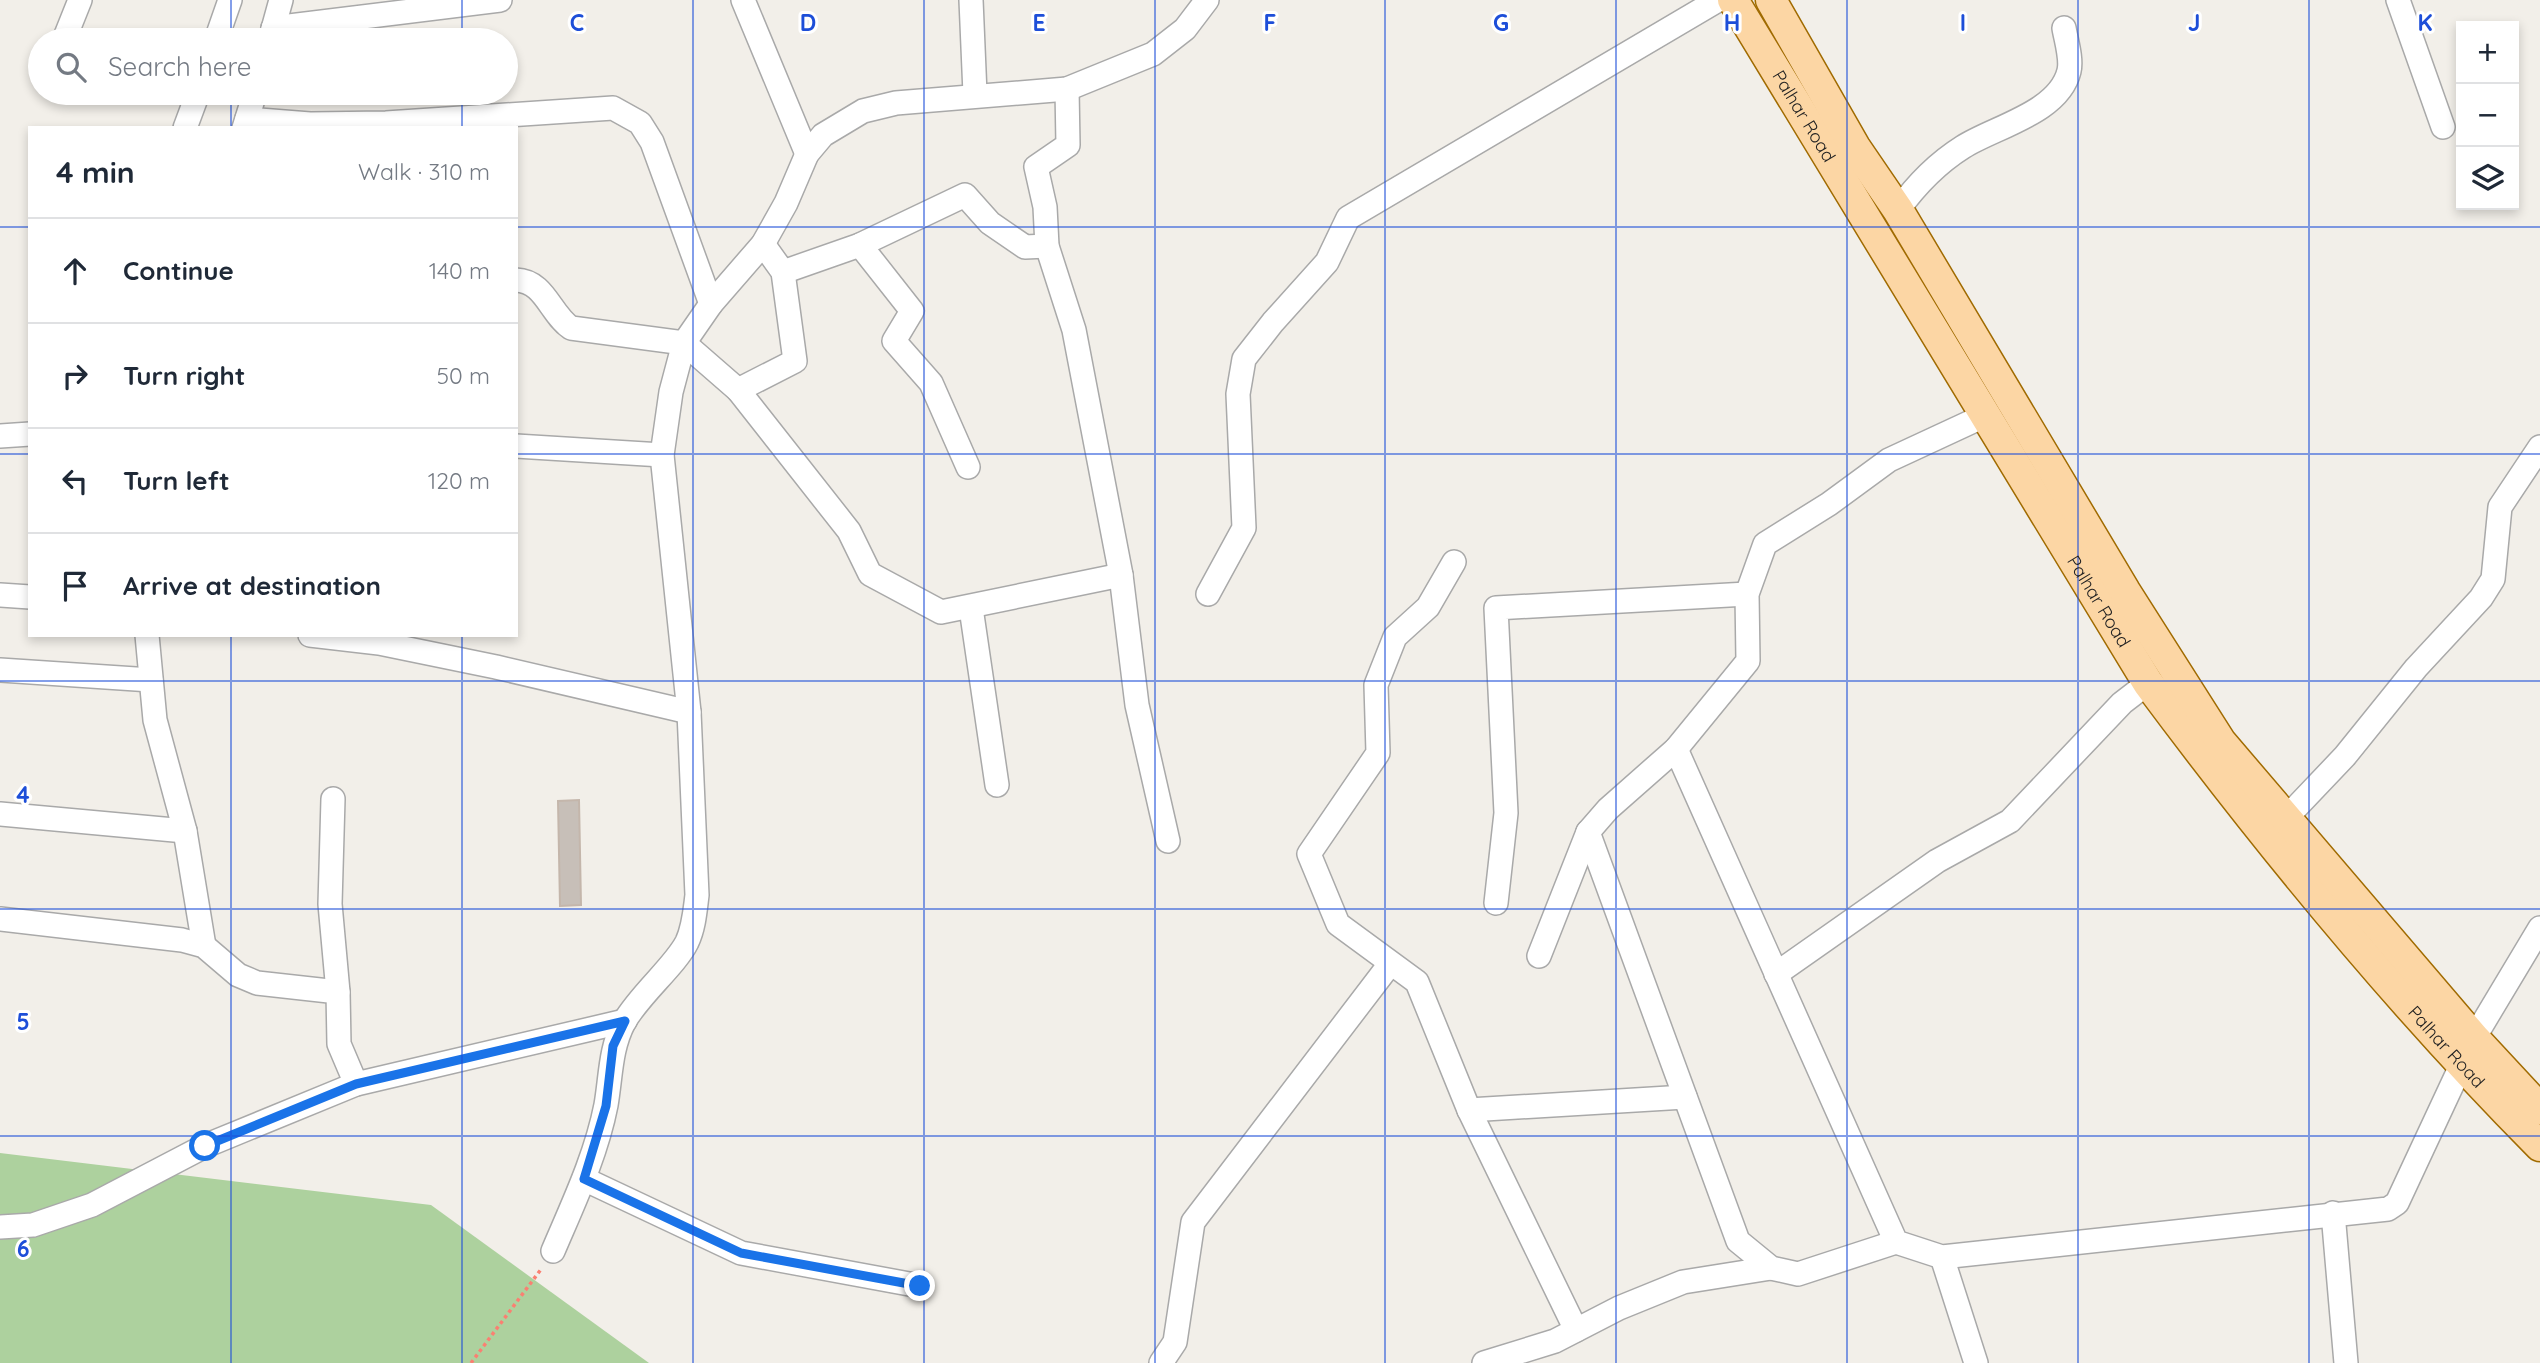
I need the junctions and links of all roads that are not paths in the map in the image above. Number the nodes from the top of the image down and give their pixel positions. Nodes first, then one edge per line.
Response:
1 (80, 0) edge
2 (230, 0) edge
3 (281, 0) edge
4 (500, 0) edge
5 (743, 0) edge
6 (971, 0) edge
7 (1207, 0) edge
8 (1718, 0) edge
9 (1733, 0) edge
10 (1771, 0) edge
11 (2398, 0) edge
12 (69, 28) edge
13 (220, 28) edge
14 (274, 28) edge
15 (312, 28) edge
16 (2064, 28) dead end
17 (1067, 89) junction
18 (975, 94) junction
19 (194, 105) edge
20 (251, 105) edge
21 (245, 124) edge
22 (187, 126) edge
23 (2443, 127) dead end
24 (807, 154) junction
25 (1898, 211) junction
26 (763, 244) junction
27 (860, 245) junction
28 (1046, 246) junction
29 (783, 272) junction
30 (518, 280) edge
31 (711, 304) junction
32 (684, 343) junction
33 (737, 390) junction
34 (1986, 415) junction
35 (28, 434) edge
36 (0, 436) edge
37 (518, 446) edge
38 (2540, 447) edge
39 (662, 455) junction
40 (968, 467) dead end
41 (1454, 562) dead end
42 (1121, 575) junction
43 (1208, 594) dead end
44 (1747, 594) junction
45 (0, 596) edge
46 (28, 597) edge
47 (971, 608) junction
48 (147, 637) edge
49 (327, 637) edge
50 (0, 670) edge
51 (151, 680) junction
52 (2148, 683) junction
53 (689, 712) junction
54 (1675, 749) junction
55 (997, 785) dead end
56 (333, 799) dead end
57 (0, 814) edge
58 (2286, 818) junction
59 (185, 831) junction
60 (1588, 832) junction
61 (1168, 841) dead end
62 (1496, 903) dead end
63 (0, 919) edge
64 (2540, 928) edge
65 (204, 946) junction
66 (1539, 956) dead end
67 (1390, 964) junction
68 (1776, 975) junction
69 (338, 992) junction
70 (625, 1021) junction
71 (2474, 1038) junction
72 (2462, 1068) junction
73 (356, 1084) junction
74 (1685, 1097) junction
75 (2540, 1108) edge
76 (1469, 1110) junction
77 (2540, 1146) edge
78 (584, 1179) junction
79 (2333, 1213) junction
80 (0, 1227) edge
81 (1896, 1242) junction
82 (552, 1251) road end
83 (1942, 1257) junction
84 (1771, 1268) junction
85 (920, 1286) dead end
86 (1576, 1330) junction
87 (1161, 1363) edge
88 (1484, 1363) edge
89 (1976, 1363) edge
90 (2346, 1363) edge

1 - 12 street
2 - 13 street
3 - 14 street
4 - 15 street
5 - 24 street
6 - 18 street
7 - 17 street
8 - 43 street
9 - 34 main road, Palhar Road
10 - 25 main road, Palhar Road
11 - 23 street
16 - 25 street
17 - 18 street
17 - 28 street
18 - 24 street
19 - 22 street
20 - 21 street
21 - 31 street
24 - 26 street
25 - 58 main road, Palhar Road
26 - 29 street
26 - 31 street
27 - 28 street
27 - 29 street
27 - 40 street
28 - 42 street
29 - 33 street
30 - 32 street
31 - 32 street
32 - 33 street
32 - 39 street
33 - 47 street
34 - 44 street
34 - 52 main road, Palhar Road
35 - 36 street
37 - 39 street
38 - 58 street
39 - 53 street
41 - 67 street
42 - 47 street
42 - 61 street
44 - 54 street
44 - 62 street
45 - 46 street
47 - 55 street
48 - 51 street
49 - 53 street
50 - 51 street
51 - 59 street
52 - 68 street
52 - 72 main road, Palhar Road
53 - 70 street
54 - 60 street
54 - 68 street
56 - 69 street
57 - 59 street
58 - 71 main road, Palhar Road
59 - 65 street
60 - 66 street
60 - 74 street
63 - 65 street
64 - 71 street
65 - 69 street
67 - 76 street
67 - 87 street
68 - 81 street
69 - 73 street
70 - 73 street
70 - 78 street
71 - 72 street
71 - 75 main road, Palhar Road
72 - 77 main road, Palhar Road
72 - 79 street
73 - 80 street
74 - 76 street
74 - 84 street
76 - 86 street
78 - 82 street
78 - 85 street
79 - 83 street
79 - 90 street
81 - 83 street
81 - 84 street
83 - 89 street
84 - 86 street
86 - 88 street

